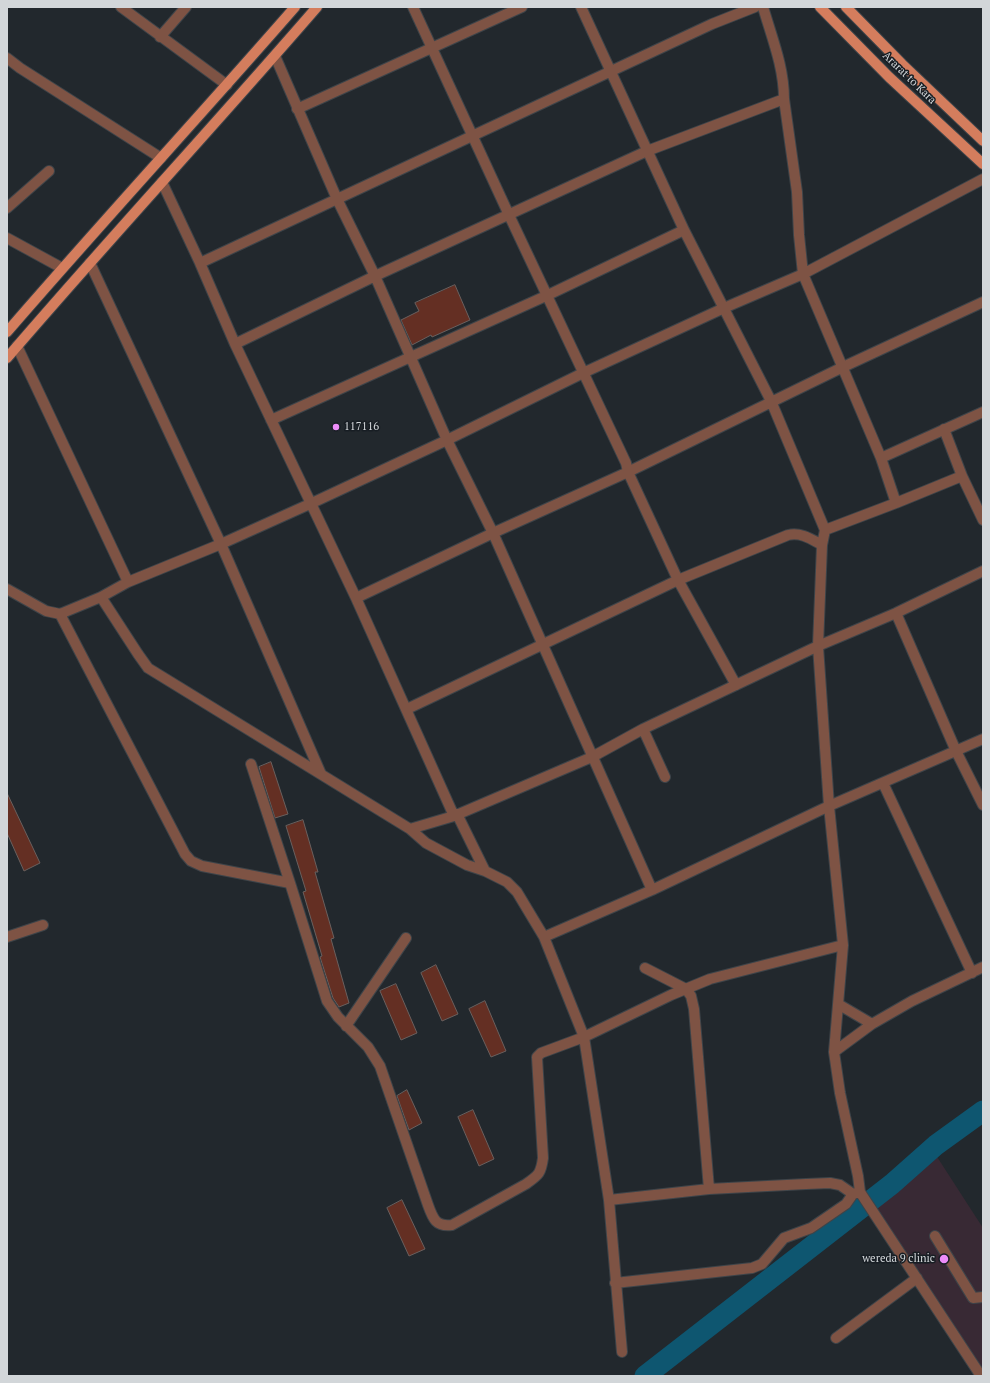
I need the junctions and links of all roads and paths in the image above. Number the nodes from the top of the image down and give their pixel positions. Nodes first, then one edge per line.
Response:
1 (121, 7) edge
2 (186, 7) edge
3 (295, 7) edge
4 (317, 7) edge
5 (413, 7) edge
6 (522, 7) edge
7 (581, 7) edge
8 (755, 7) edge
9 (763, 7) edge
10 (820, 7) edge
11 (846, 7) edge
12 (160, 37) junction
13 (432, 48) junction
14 (275, 56) junction
15 (7, 58) edge
16 (902, 64) junction
17 (611, 71) junction
18 (889, 77) junction
19 (227, 85) junction
20 (784, 99) junction
21 (297, 109) junction
22 (472, 136) junction
23 (983, 141) edge
24 (647, 151) junction
25 (161, 158) junction
26 (983, 164) edge
27 (49, 170) dead end
28 (983, 179) edge
29 (162, 182) junction
30 (337, 200) junction
31 (7, 208) edge
32 (509, 215) junction
33 (684, 230) junction
34 (7, 238) edge
35 (90, 263) junction
36 (200, 263) junction
37 (62, 268) junction
38 (803, 274) junction
39 (375, 276) junction
40 (548, 295) junction
41 (33, 302) junction
42 (983, 302) edge
43 (724, 308) junction
44 (46, 313) junction
45 (7, 332) edge
46 (235, 344) junction
47 (17, 346) junction
48 (410, 357) junction
49 (7, 358) edge
50 (843, 367) junction
51 (583, 373) junction
52 (771, 401) junction
53 (983, 412) edge
54 (271, 420) junction
55 (944, 429) junction
56 (447, 440) junction
57 (881, 458) junction
58 (628, 472) junction
59 (962, 476) junction
60 (312, 503) junction
61 (896, 503) junction
62 (983, 520) edge
63 (825, 530) junction
64 (493, 533) junction
65 (221, 544) junction
66 (822, 545) junction
67 (983, 571) edge
68 (678, 580) junction
69 (128, 582) junction
70 (7, 589) edge
71 (101, 597) junction
72 (356, 598) junction
73 (896, 613) junction
74 (60, 614) junction
75 (543, 644) junction
76 (818, 646) junction
77 (736, 685) junction
78 (407, 709) junction
79 (643, 729) junction
80 (983, 739) edge
81 (956, 751) junction
82 (592, 757) junction
83 (251, 764) dead end
84 (321, 774) junction
85 (665, 777) dead end
86 (883, 783) junction
87 (829, 806) junction
88 (983, 806) edge
89 (455, 815) junction
90 (410, 829) junction
91 (485, 871) junction
92 (290, 883) junction
93 (652, 890) junction
94 (43, 925) dead end
95 (7, 937) edge
96 (544, 937) junction
97 (406, 938) dead end
98 (843, 945) junction
99 (983, 967) edge
100 (645, 968) dead end
101 (972, 973) junction
102 (686, 989) junction
103 (838, 1004) junction
104 (872, 1024) junction
105 (346, 1026) junction
106 (584, 1037) junction
107 (834, 1052) junction
108 (709, 1189) junction
109 (856, 1193) junction
110 (609, 1200) junction
111 (935, 1236) dead end
112 (917, 1278) junction
113 (615, 1283) junction
114 (983, 1297) edge
115 (836, 1338) dead end
116 (622, 1352) dead end
117 (981, 1376) edge

1 - 12 street
2 - 12 street
3 - 19 main road
4 - 14 main road
5 - 13 street
6 - 13 street
7 - 17 street
8 - 17 street
9 - 20 street
10 - 18 main road, Ararat to Kara
11 - 16 main road, Ararat to Kara
12 - 19 street
13 - 21 street
13 - 22 street
14 - 21 street
14 - 29 main road
15 - 25 street
16 - 18 main road
16 - 23 main road, Ararat to Kara
17 - 22 street
17 - 24 street
18 - 26 main road, Ararat to Kara
19 - 25 main road
20 - 24 street
20 - 38 street
21 - 30 street
22 - 30 street
22 - 32 street
24 - 32 street
24 - 33 street
25 - 37 main road
27 - 31 street
28 - 38 street
29 - 35 main road
29 - 36 street
30 - 36 street
30 - 39 street
32 - 39 street
32 - 40 street
33 - 40 street
33 - 43 street
34 - 37 street
35 - 44 main road
35 - 65 street
36 - 46 street
37 - 41 main road
38 - 43 street
38 - 50 street
39 - 46 street
39 - 48 street
40 - 48 street
40 - 51 street
41 - 44 main road
41 - 45 main road
42 - 50 street
43 - 51 street
43 - 52 street
44 - 47 main road
46 - 54 street
47 - 49 main road
47 - 69 street
48 - 54 street
48 - 56 street
50 - 52 street
50 - 57 street
51 - 56 street
51 - 58 street
52 - 58 street
52 - 63 street
53 - 55 street
54 - 60 street
55 - 57 street
55 - 59 street
56 - 60 street
56 - 64 street
57 - 61 street
58 - 64 street
58 - 68 street
59 - 61 street
59 - 62 street
60 - 65 street
60 - 72 street
61 - 63 street
63 - 66 street
64 - 72 street
64 - 75 street
65 - 69 street
65 - 84 street
66 - 68 street
66 - 76 street
67 - 73 street
68 - 75 street
68 - 77 street
69 - 71 street
70 - 74 street
71 - 74 street
71 - 84 street
72 - 78 street
73 - 76 street
73 - 81 street
74 - 92 street
75 - 78 street
75 - 82 street
76 - 77 street
76 - 87 street
77 - 79 street
78 - 89 street
79 - 82 street
79 - 85 street
80 - 81 street
81 - 86 street
81 - 88 street
82 - 89 street
82 - 93 street
83 - 92 street
84 - 90 street
86 - 87 street
86 - 101 street
87 - 93 street
87 - 98 street
89 - 90 street
89 - 91 street
90 - 91 street
91 - 96 street
92 - 105 street
93 - 96 street
94 - 95 street
96 - 106 street
97 - 105 street
98 - 102 street
98 - 103 street
99 - 101 street
100 - 102 street
101 - 104 street
102 - 106 street
102 - 108 street
103 - 104 street
103 - 107 street
104 - 107 street
105 - 106 street
106 - 110 street
107 - 109 street
108 - 109 street
108 - 110 street
109 - 112 street
109 - 113 street
110 - 113 street
111 - 114 street
112 - 115 street
112 - 117 street
113 - 116 street

